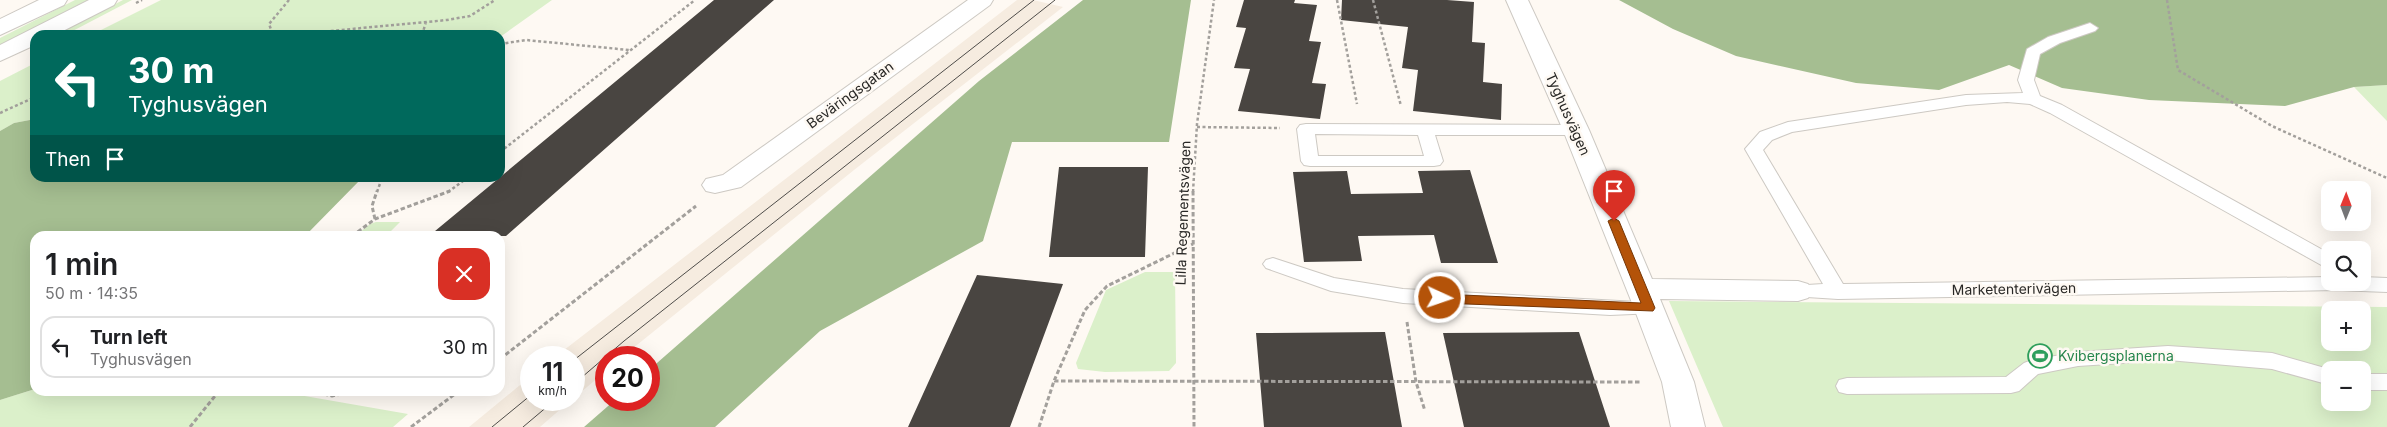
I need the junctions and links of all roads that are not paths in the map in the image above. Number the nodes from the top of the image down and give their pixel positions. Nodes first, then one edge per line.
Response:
1 (56, 0) edge
2 (106, 0) edge
3 (982, 0) edge
4 (1517, 0) edge
5 (0, 28) edge
6 (2090, 28) dead end
7 (48, 30) edge
8 (30, 39) edge
9 (0, 54) edge
10 (2033, 99) junction
11 (1425, 130) junction
12 (1576, 130) junction
13 (715, 185) road end
14 (2321, 257) edge
15 (1273, 264) dead end
16 (2321, 284) edge
17 (2371, 284) edge
18 (2387, 285) edge
19 (1798, 291) joint
20 (1838, 292) junction
21 (1645, 298) junction
22 (2321, 375) edge
23 (2371, 382) edge
24 (2387, 382) edge
25 (1847, 386) dead end
26 (1688, 427) edge

1 - 5 street
2 - 7 street
3 - 13 street, Beväringsgatan
4 - 12 street, Tyghusvägen
6 - 10 lane
8 - 9 street
10 - 14 lane
10 - 20 lane
11 - 11 lane
11 - 12 lane
12 - 21 street, Tyghusvägen
15 - 21 lane
16 - 20 lane, Marketenterivägen
17 - 18 lane, Marketenterivägen
19 - 20 lane, Marketenterivägen
19 - 21 street, Marketenterivägen
21 - 26 street, Tyghusvägen
22 - 25 lane
23 - 24 lane

